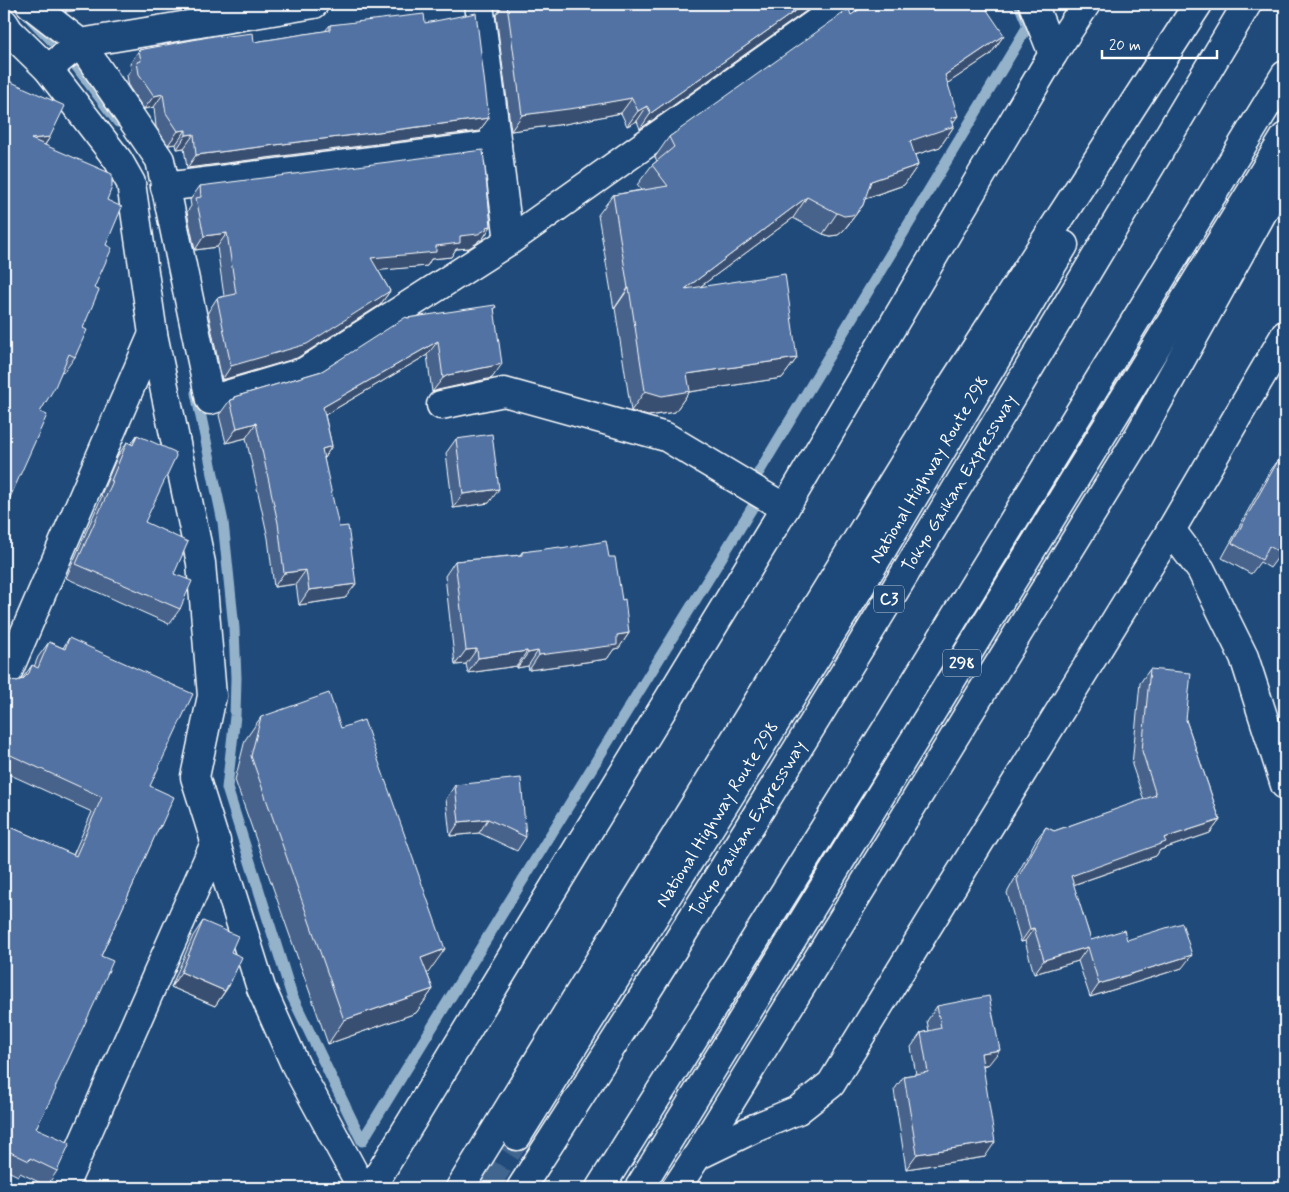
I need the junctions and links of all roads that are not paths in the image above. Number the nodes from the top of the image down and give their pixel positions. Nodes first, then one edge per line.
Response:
1 (30, 4) edge
2 (314, 4) edge
3 (479, 4) edge
4 (842, 4) edge
5 (1033, 4) edge
6 (1086, 4) edge
7 (1198, 4) edge
8 (1209, 4) edge
9 (1247, 4) edge
10 (5, 30) edge
11 (80, 43) junction
12 (1053, 54) junction
13 (48, 69) junction
14 (1285, 75) edge
15 (1285, 137) edge
16 (497, 145) junction
17 (1285, 172) edge
18 (165, 186) junction
19 (509, 241) junction
20 (154, 334) junction
21 (1285, 335) edge
22 (441, 405) dead end
23 (785, 508) junction
24 (1170, 530) junction
25 (4, 681) edge
26 (1285, 785) edge
27 (216, 840) junction
28 (517, 1136) tunnel mouth
29 (697, 1156) junction
30 (63, 1188) edge
31 (362, 1188) edge
32 (371, 1188) edge
33 (460, 1188) edge
34 (521, 1188) edge
35 (600, 1188) edge
36 (639, 1188) edge
37 (676, 1188) edge

1 - 11 main road
2 - 11 main road
3 - 16 main road
4 - 19 main road
5 - 12 main road
6 - 12 main road
7 - 33 main road
8 - 28 main road, National Highway Route 298
9 - 34 main road, Tokyo Gaikan Expressway / C3
10 - 13 main road
11 - 13 main road
11 - 18 main road
12 - 23 main road
13 - 20 main road
14 - 35 main road
15 - 36 main road, 298
16 - 18 main road
16 - 19 main road
17 - 29 main road
18 - 19 main road
20 - 25 main road
20 - 27 main road
21 - 24 main road
22 - 23 main road
23 - 32 main road
24 - 26 main road
24 - 29 main road
27 - 30 main road
27 - 31 main road
29 - 37 main road

